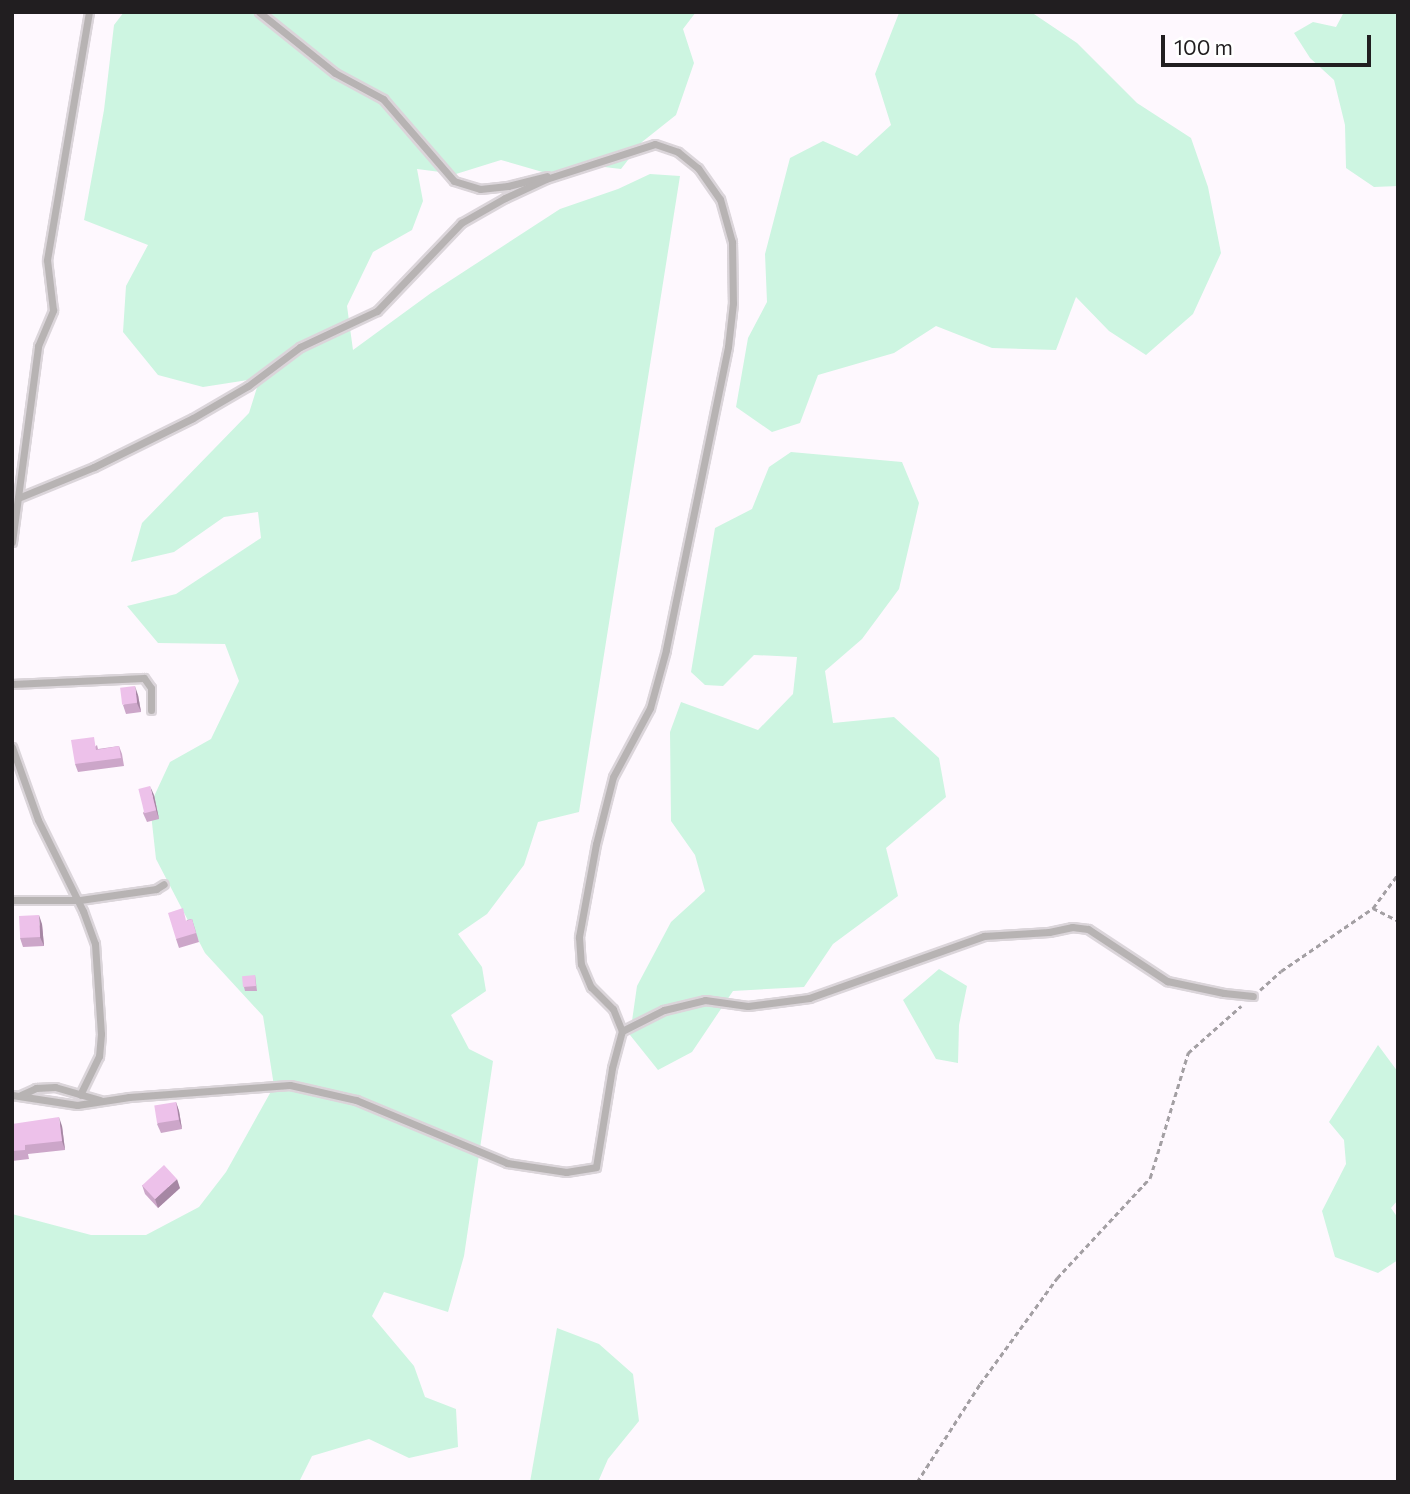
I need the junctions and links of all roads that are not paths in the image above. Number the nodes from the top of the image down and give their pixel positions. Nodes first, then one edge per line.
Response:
1 (89, 12) edge
2 (259, 12) edge
3 (559, 175) junction
4 (18, 498) junction
5 (12, 542) edge
6 (12, 684) edge
7 (151, 710) dead end
8 (12, 747) edge
9 (164, 884) dead end
10 (12, 900) edge
11 (76, 901) junction
12 (1253, 996) road end
13 (622, 1031) junction
14 (16, 1095) edge
15 (80, 1095) junction
16 (104, 1101) junction

1 - 4 lane
2 - 3 lane
3 - 4 lane
3 - 13 lane
4 - 5 lane
6 - 7 lane
8 - 11 lane
9 - 11 lane
10 - 11 lane
11 - 15 lane
12 - 13 lane
13 - 16 lane
14 - 15 lane
14 - 16 lane
15 - 16 lane

